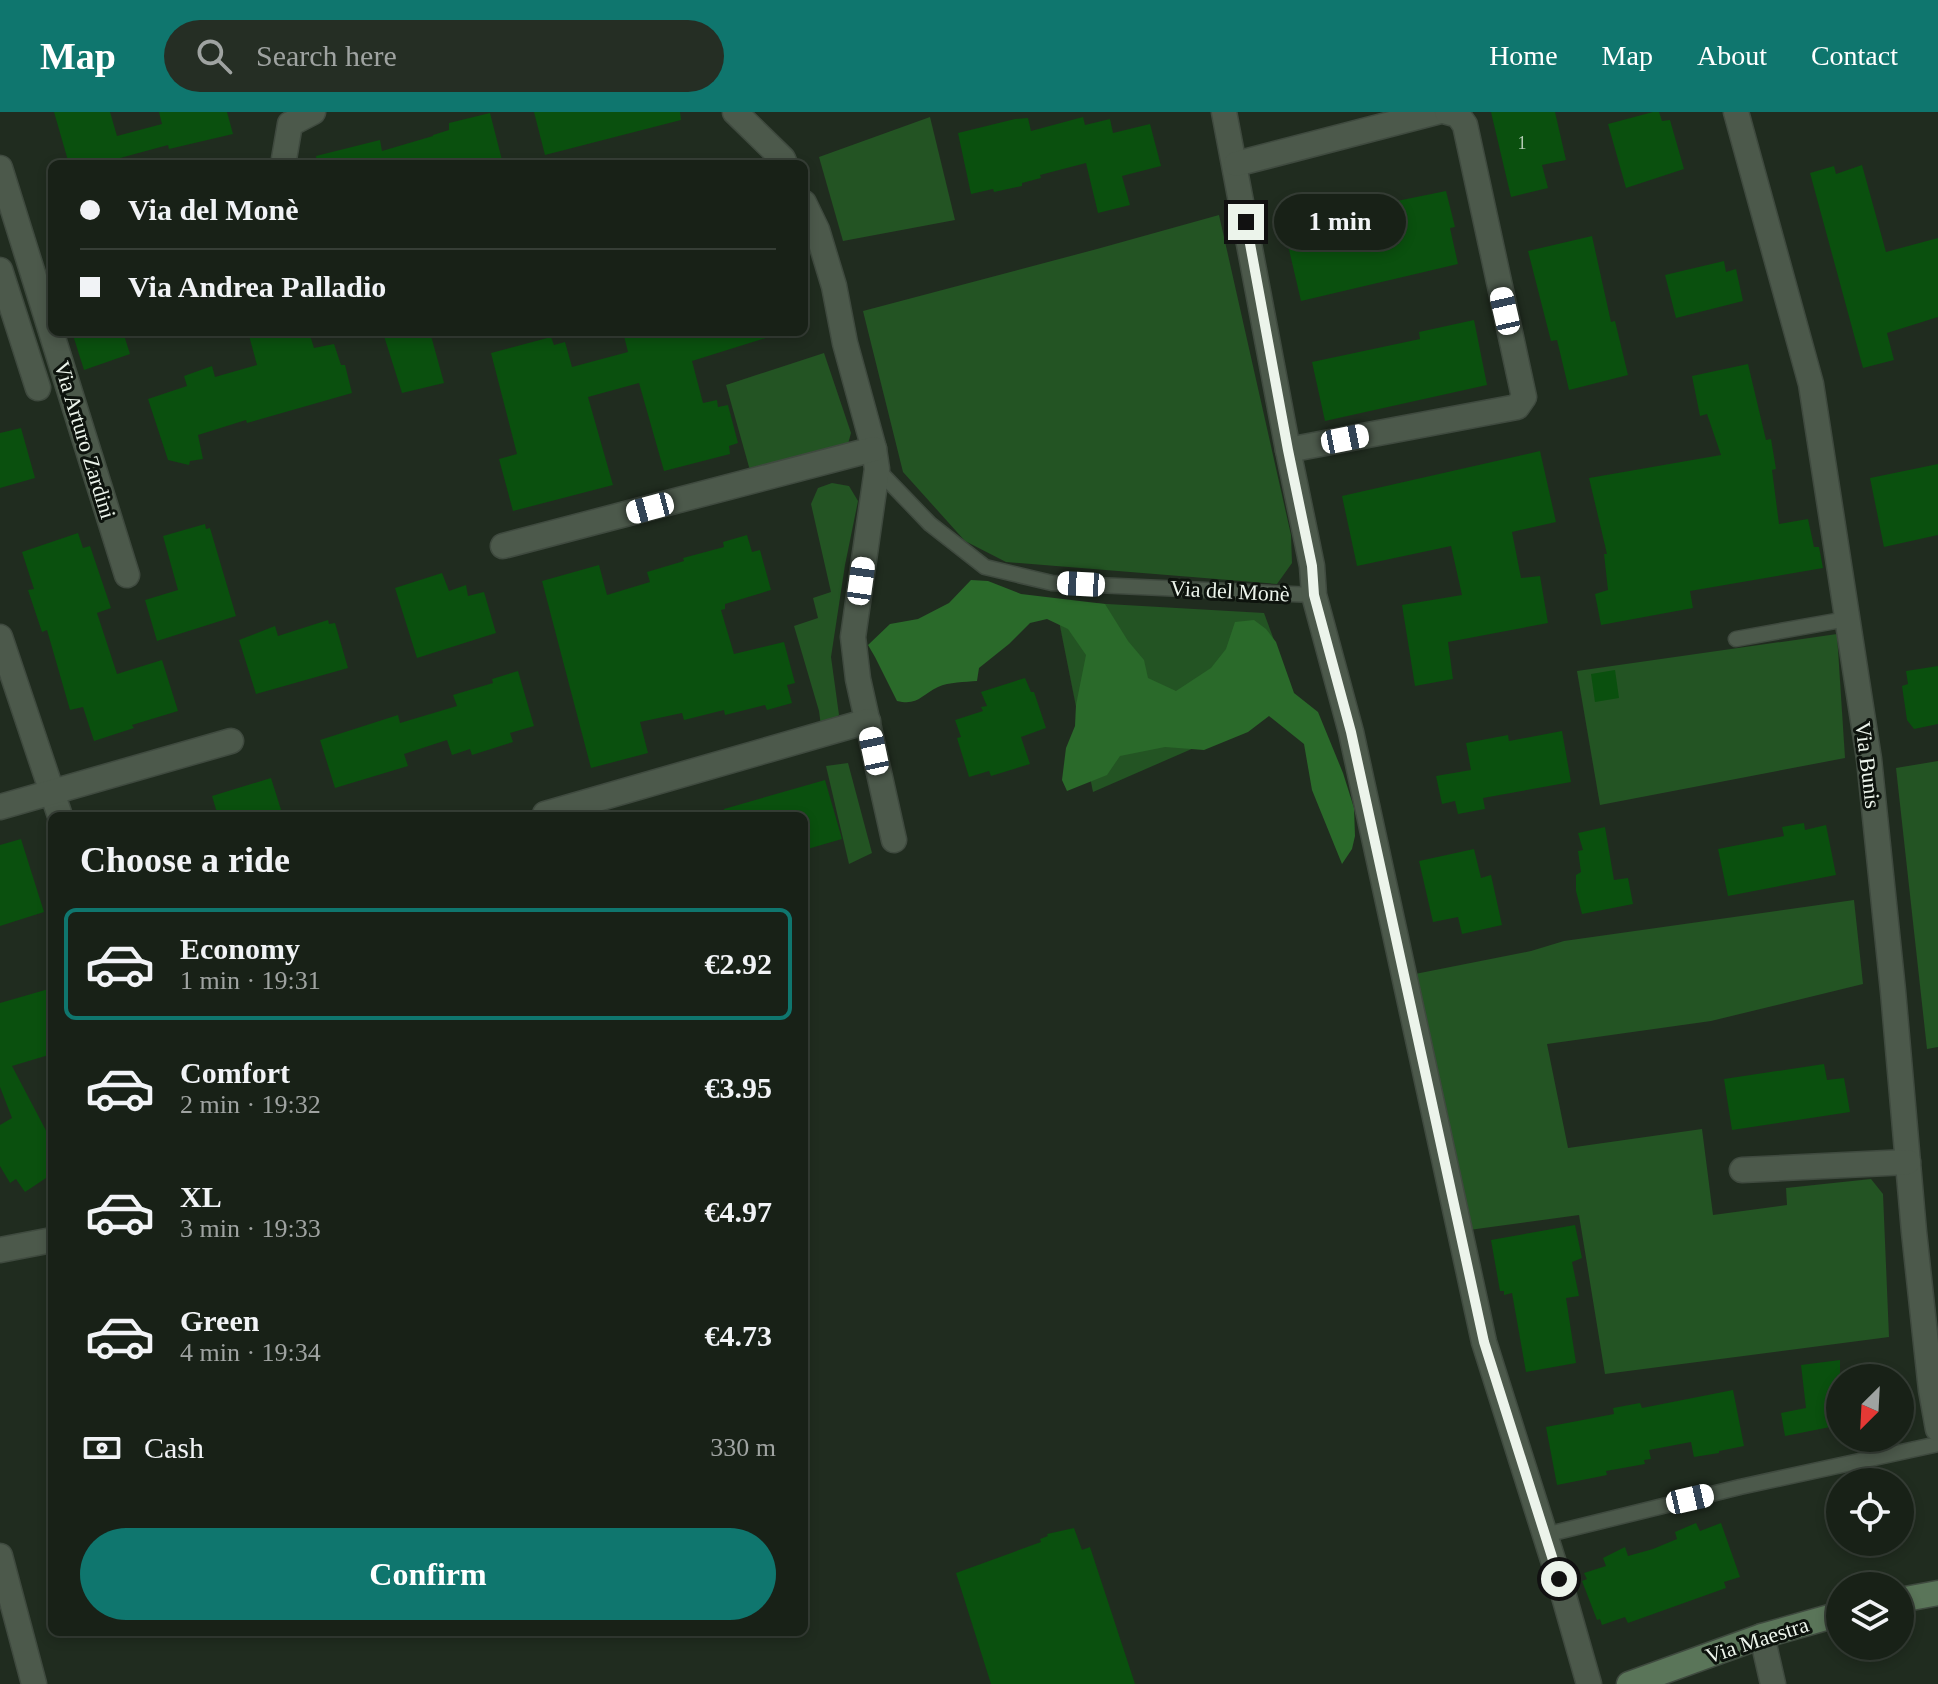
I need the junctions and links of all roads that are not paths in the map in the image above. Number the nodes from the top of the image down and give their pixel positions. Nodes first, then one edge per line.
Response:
1 (313, 112) edge
2 (735, 112) edge
3 (1224, 112) edge
4 (1437, 112) edge
5 (1447, 112) edge
6 (1736, 112) edge
7 (284, 160) edge
8 (783, 160) edge
9 (1236, 164) junction
10 (0, 168) edge
11 (811, 232) edge
12 (0, 270) edge
13 (48, 322) edge
14 (52, 336) edge
15 (38, 388) dead end
16 (1288, 450) junction
17 (876, 459) junction
18 (503, 546) dead end
19 (127, 575) dead end
20 (1314, 595) junction
21 (1847, 619) junction
22 (0, 637) edge
23 (1736, 639) dead end
24 (868, 721) junction
25 (231, 741) dead end
26 (51, 793) junction
27 (0, 807) edge
28 (58, 812) edge
29 (552, 812) edge
30 (894, 840) dead end
31 (1908, 1162) junction
32 (1742, 1170) dead end
33 (48, 1241) edge
34 (0, 1250) edge
35 (1938, 1429) edge
36 (1938, 1444) edge
37 (1545, 1535) junction
38 (0, 1556) edge
39 (1938, 1593) edge
40 (1914, 1597) edge
41 (1826, 1618) edge
42 (1762, 1636) junction
43 (34, 1684) edge
44 (1589, 1684) edge
45 (1629, 1684) edge
46 (1773, 1684) edge

1 - 7 street
2 - 8 street
3 - 9 street
4 - 9 street
5 - 16 street
6 - 21 street, Via Bunis
9 - 16 street
10 - 13 street, Via Arturo Zardini
11 - 17 street, Via del Monè
12 - 15 street, Via Arturo Zardini
14 - 19 street, Via Arturo Zardini
16 - 20 street
17 - 18 street
17 - 20 lane, Via del Monè
17 - 24 street, Via del Monè
20 - 37 street, Via del Monè
21 - 23 lane
21 - 31 street, Via Bunis
22 - 26 street
24 - 29 street
24 - 30 street, Via del Monè
25 - 26 street
26 - 27 street
26 - 28 street
31 - 32 street
31 - 35 street, Via Bunis
33 - 34 street
36 - 37 lane
37 - 44 street, Via del Monè
38 - 43 street
39 - 40 main road
41 - 42 main road, Via Maestra
42 - 45 main road, Via Maestra
42 - 46 street

